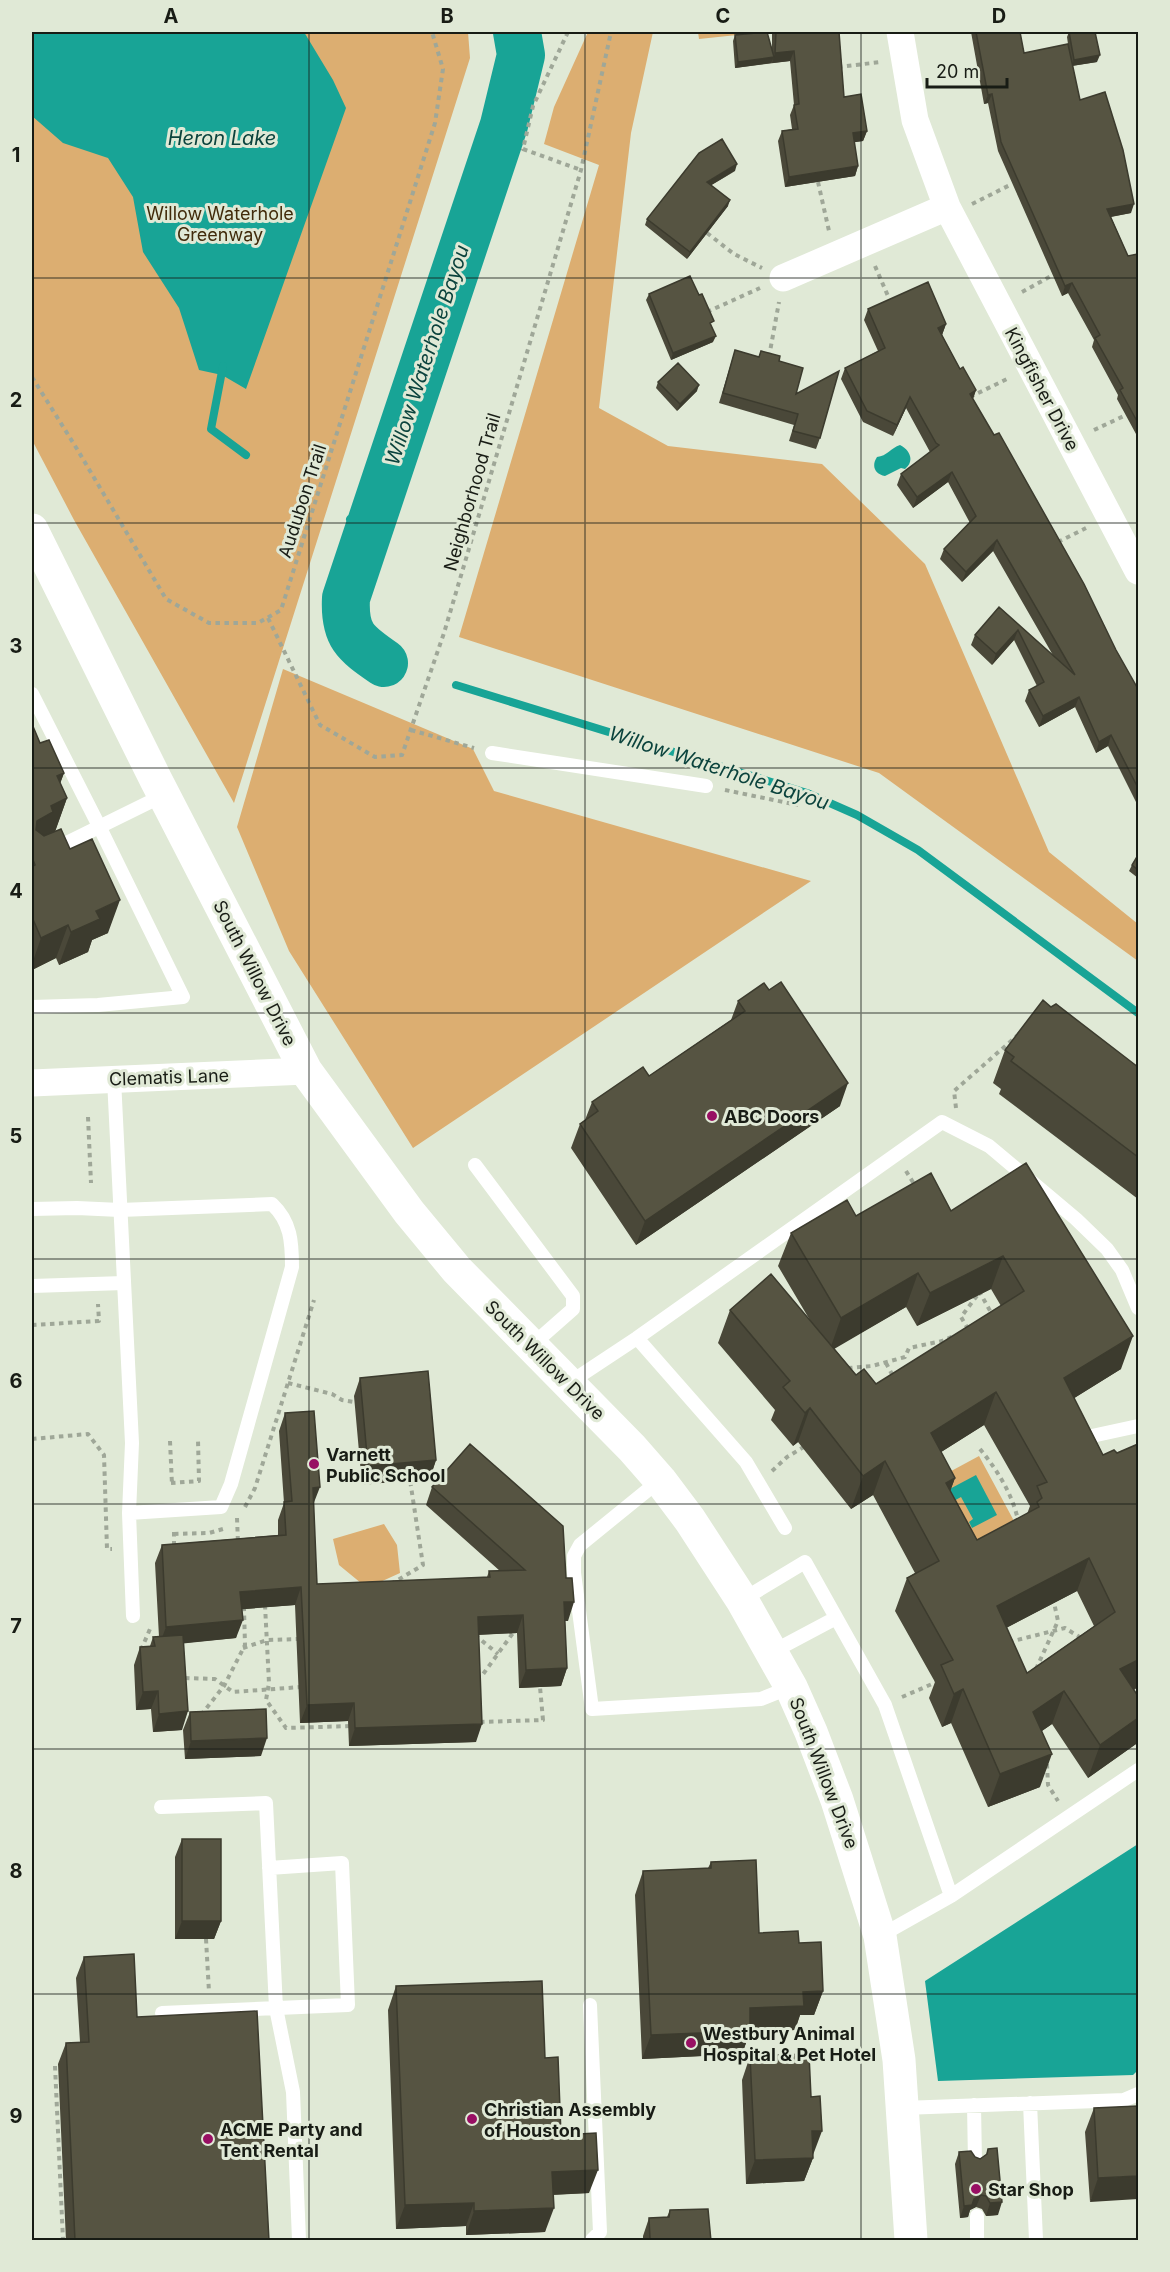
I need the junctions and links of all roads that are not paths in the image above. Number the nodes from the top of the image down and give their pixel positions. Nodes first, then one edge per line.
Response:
1 (900, 32) edge
2 (948, 211) junction
3 (783, 278) road end
4 (32, 530) edge
5 (1138, 571) edge
6 (32, 694) edge
7 (492, 753) road end
8 (706, 786) road end
9 (164, 795) junction
10 (99, 826) junction
11 (32, 860) edge
12 (32, 1007) edge
13 (306, 1071) junction
14 (114, 1079) junction
15 (32, 1083) edge
16 (475, 1165) dead end
17 (32, 1209) edge
18 (120, 1210) junction
19 (124, 1283) junction
20 (32, 1286) edge
21 (1138, 1308) edge
22 (637, 1338) junction
23 (531, 1346) junction
24 (568, 1384) junction
25 (1138, 1426) edge
26 (1078, 1438) edge
27 (660, 1480) junction
28 (129, 1513) junction
29 (784, 1528) dead end
30 (742, 1600) junction
31 (133, 1616) dead end
32 (836, 1618) junction
33 (772, 1652) junction
34 (790, 1687) junction
35 (1138, 1770) edge
36 (161, 1807) dead end
37 (269, 1868) junction
38 (951, 1896) junction
39 (880, 1936) junction
40 (590, 2005) dead end
41 (276, 2008) junction
42 (162, 2013) edge
43 (1138, 2094) edge
44 (1030, 2103) junction
45 (974, 2105) junction
46 (903, 2108) junction
47 (975, 2162) edge
48 (976, 2217) dead end
49 (299, 2241) edge
50 (592, 2241) edge
51 (911, 2241) edge
52 (977, 2241) edge
53 (1036, 2241) edge

1 - 2 street, Kingfisher Drive
2 - 3 street
2 - 5 street, Kingfisher Drive
4 - 9 street, South Willow Drive
6 - 10 lane
7 - 8 lane
9 - 10 lane
9 - 13 street, South Willow Drive
10 - 11 lane
10 - 12 lane
13 - 14 street, Clematis Lane
13 - 23 street, South Willow Drive
14 - 15 street, Clematis Lane
14 - 18 lane
16 - 23 lane
17 - 18 lane
18 - 19 lane
18 - 28 lane
19 - 20 lane
19 - 28 lane
21 - 22 lane
22 - 24 lane
22 - 29 lane
23 - 24 street, South Willow Drive
24 - 27 street, South Willow Drive
25 - 26 lane
27 - 30 street, South Willow Drive
27 - 34 lane
28 - 31 lane
30 - 32 lane
30 - 33 street, South Willow Drive
32 - 33 lane
32 - 38 lane
33 - 34 street, South Willow Drive
34 - 39 street, South Willow Drive
35 - 38 lane
36 - 37 lane
37 - 41 lane
37 - 41 lane
38 - 39 lane
39 - 46 street, South Willow Drive
40 - 50 lane
41 - 42 lane
41 - 49 lane
43 - 44 lane
44 - 45 lane
44 - 53 lane
45 - 46 lane
45 - 47 lane
46 - 51 street, South Willow Drive
48 - 52 lane

